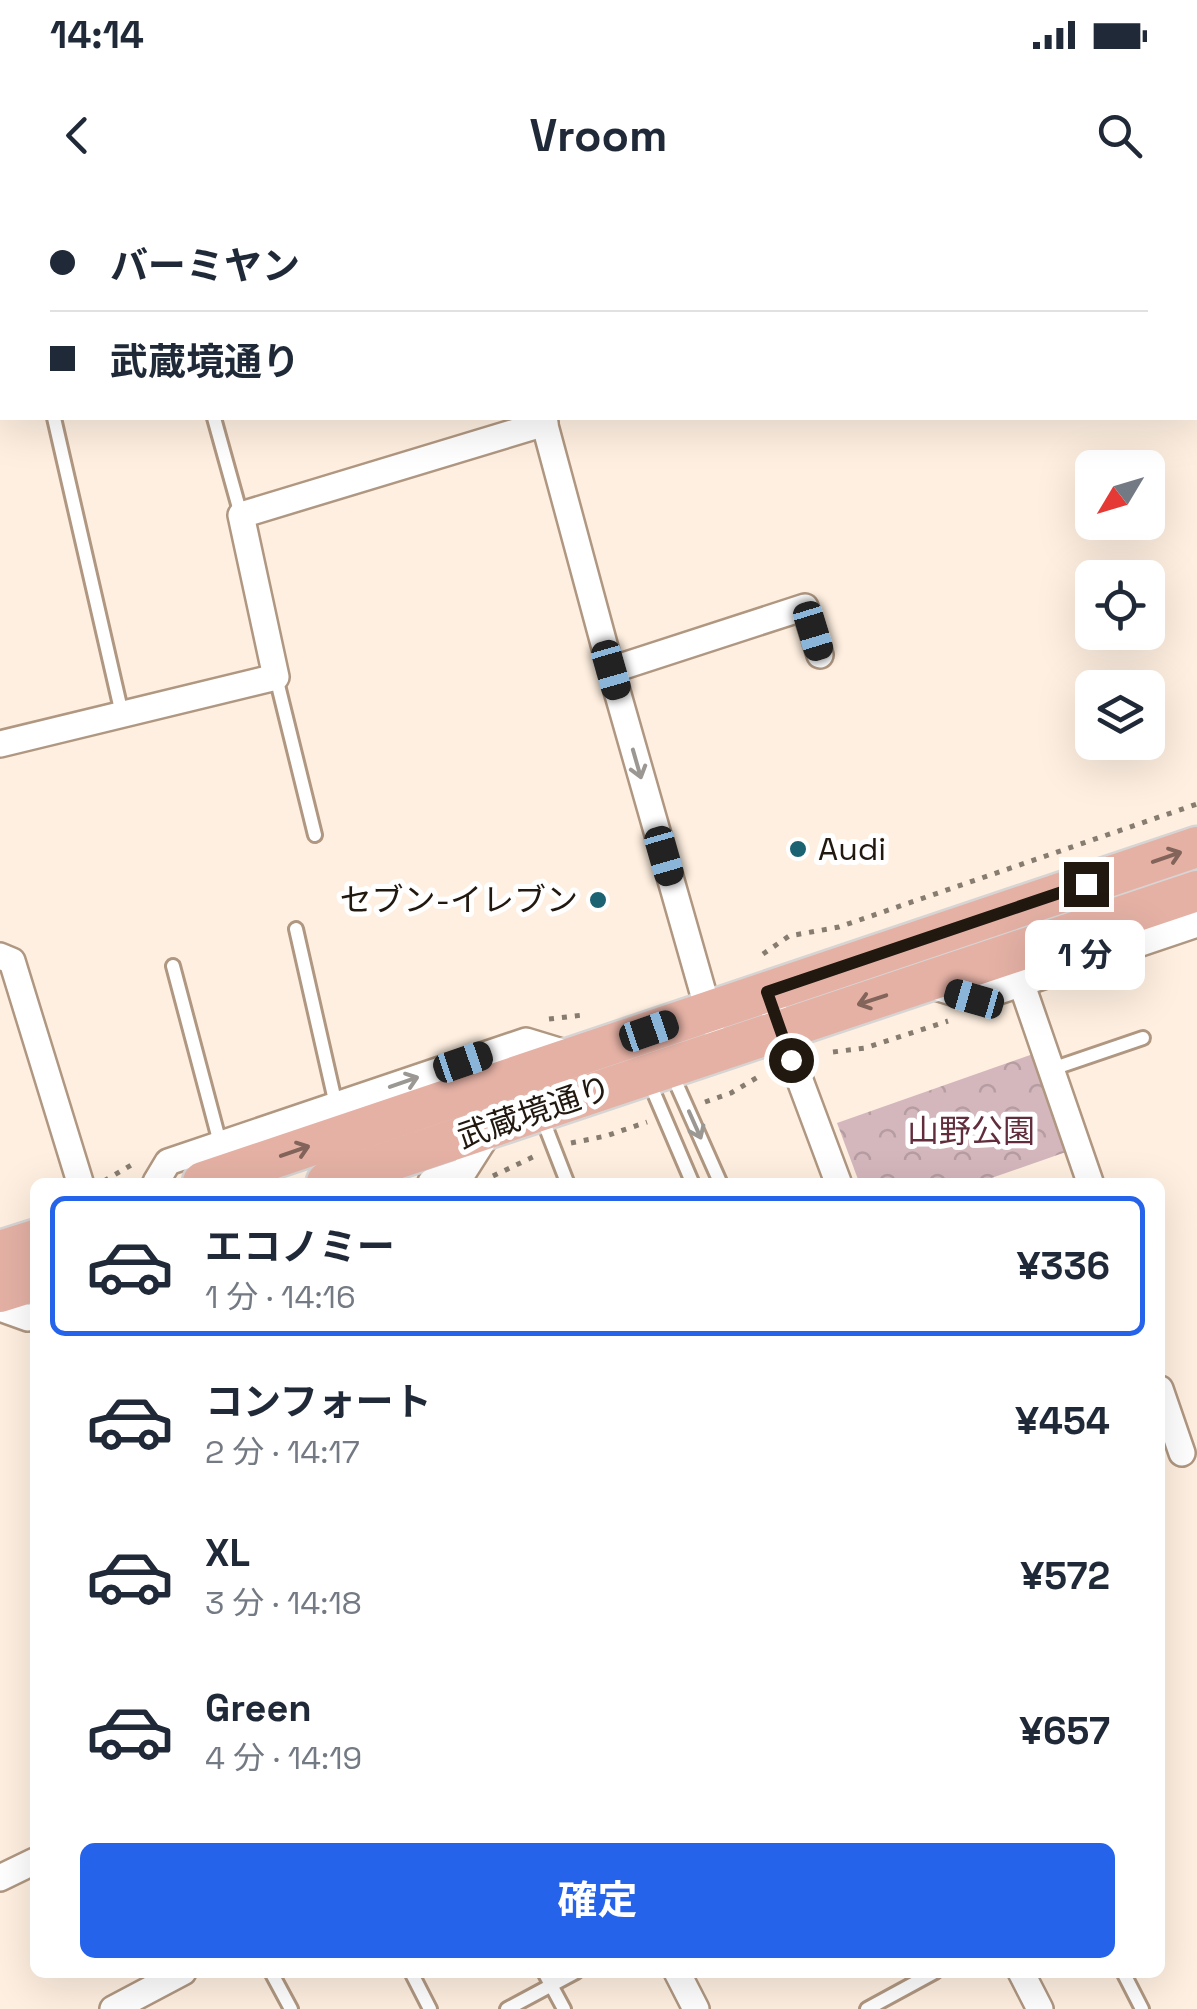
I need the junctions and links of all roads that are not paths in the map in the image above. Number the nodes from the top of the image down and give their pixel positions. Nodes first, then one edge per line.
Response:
1 (54, 420) edge
2 (215, 420) edge
3 (544, 420) edge
4 (241, 515) junction
5 (820, 655) dead end
6 (611, 670) junction
7 (276, 677) junction
8 (122, 714) junction
9 (0, 744) edge
10 (315, 835) dead end
11 (1197, 847) edge
12 (1197, 891) edge
13 (1197, 924) edge
14 (296, 929) dead end
15 (0, 956) edge
16 (172, 966) dead end
17 (759, 976) junction
18 (922, 984) junction
19 (1022, 985) junction
20 (708, 1011) junction
21 (1143, 1038) dead end
22 (786, 1045) junction
23 (720, 1050) junction
24 (576, 1056) junction
25 (1052, 1069) junction
26 (658, 1071) junction
27 (336, 1105) junction
28 (539, 1110) junction
29 (492, 1127) junction
30 (220, 1143) junction
31 (79, 1178) edge
32 (158, 1178) edge
33 (214, 1178) edge
34 (339, 1178) edge
35 (443, 1178) edge
36 (565, 1178) edge
37 (690, 1178) edge
38 (718, 1178) edge
39 (836, 1178) edge
40 (1089, 1178) edge
41 (30, 1242) edge
42 (0, 1252) edge
43 (30, 1283) edge
44 (0, 1292) edge
45 (0, 1308) edge
46 (30, 1317) edge
47 (1165, 1405) edge
48 (1180, 1454) edge
49 (30, 1863) edge
50 (0, 1878) edge
51 (177, 1978) edge
52 (274, 1978) edge
53 (414, 1978) edge
54 (547, 1978) edge
55 (565, 1978) edge
56 (680, 1978) edge
57 (924, 1978) edge
58 (1024, 1978) edge
59 (1127, 1978) edge
60 (551, 1986) junction
61 (154, 2001) edge
62 (114, 2009) edge
63 (291, 2009) edge
64 (430, 2009) edge
65 (507, 2009) edge
66 (564, 2009) edge
67 (696, 2009) edge
68 (867, 2009) edge
69 (1040, 2009) edge
70 (1142, 2009) edge

1 - 8 lane
2 - 4 lane
3 - 4 street
3 - 6 street
4 - 7 street
5 - 6 street
6 -> 20 street
7 - 8 street
7 - 10 lane
8 - 9 street
17 -> 11 main road, 武蔵境通り
12 - 18 main road, 武蔵境通り
13 - 19 street
14 - 27 lane
15 - 31 street
16 - 30 lane
17 - 20 main road, 武蔵境通り
17 - 22 street
18 - 19 street
18 -> 22 main road, 武蔵境通り
19 - 25 street
20 - 23 street
20 - 24 main road, 武蔵境通り
21 - 25 lane
22 - 23 main road, 武蔵境通り
22 - 39 street
23 - 26 main road, 武蔵境通り
27 -> 24 street
33 -> 24 main road, 武蔵境通り
25 - 40 street
26 - 28 main road, 武蔵境通り
26 - 37 lane
26 -> 38 lane
27 - 30 street
28 - 29 main road, 武蔵境通り
28 - 36 lane
29 - 34 main road, 武蔵境通り
29 - 35 street
30 - 32 street
41 - 42 main road
43 - 44 main road
45 - 46 street
47 - 48 street
49 - 50 street
51 - 61 street
52 - 63 lane
53 - 64 lane
54 - 60 lane
55 - 60 lane
56 - 67 street
57 - 68 lane
58 - 69 street
59 - 70 lane
60 - 65 lane
60 - 66 lane
61 - 62 street

